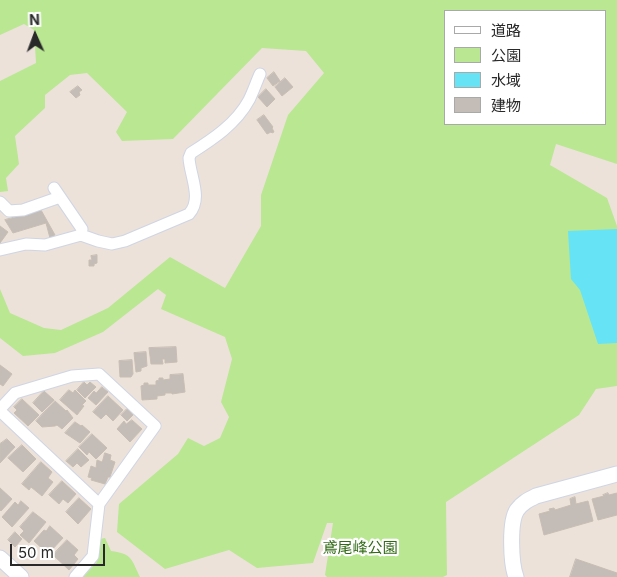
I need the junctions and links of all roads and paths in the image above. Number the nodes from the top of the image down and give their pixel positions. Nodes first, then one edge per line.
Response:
1 (260, 74) dead end
2 (0, 202) edge
3 (81, 236) junction
4 (0, 250) edge
5 (0, 410) edge
6 (617, 474) edge
7 (99, 504) junction
8 (0, 558) edge
9 (20, 577) edge
10 (75, 577) edge
11 (516, 577) edge

1 - 3 street
2 - 3 street
3 - 4 street
5 - 7 street
5 - 7 street
6 - 11 street
7 - 10 street
8 - 9 street

